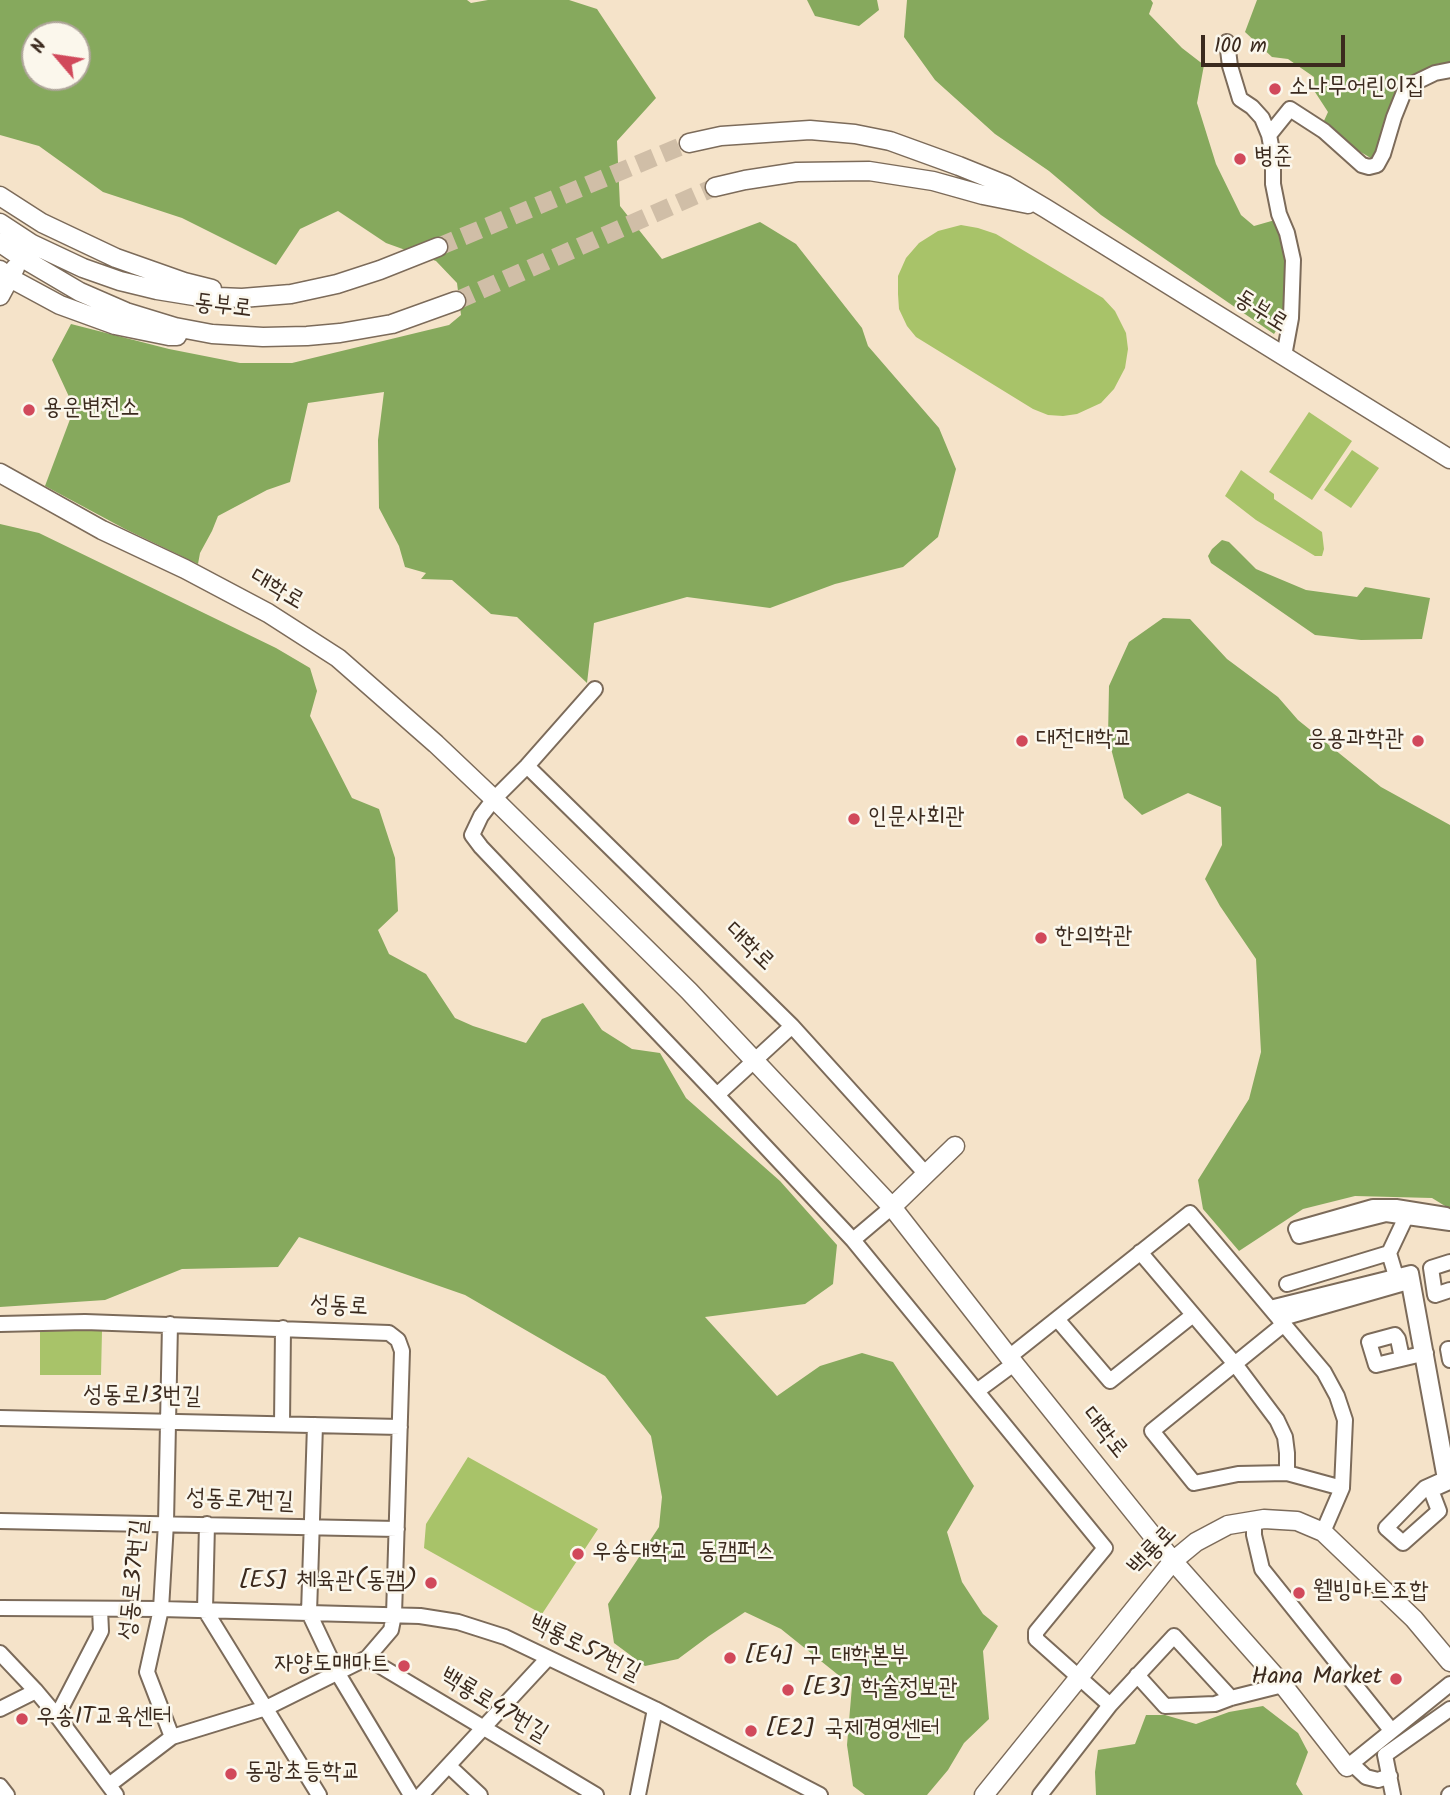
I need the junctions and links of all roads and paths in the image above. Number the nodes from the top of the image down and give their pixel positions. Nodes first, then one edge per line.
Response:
1 (1227, 42) dead end
2 (1450, 70) edge
3 (1269, 135) junction
4 (689, 143) tunnel mouth
5 (715, 187) tunnel mouth
6 (0, 196) edge
7 (1045, 208) junction
8 (0, 223) edge
9 (0, 243) edge
10 (438, 247) tunnel mouth
11 (9, 270) edge
12 (0, 296) edge
13 (242, 298) junction
14 (456, 301) tunnel mouth
15 (212, 334) junction
16 (1284, 356) junction
17 (1450, 459) edge
18 (0, 473) edge
19 (595, 689) dead end
20 (527, 766) junction
21 (494, 799) junction
22 (792, 1026) junction
23 (755, 1061) junction
24 (717, 1095) junction
25 (955, 1146) dead end
26 (926, 1174) junction
27 (892, 1207) junction
28 (1406, 1217) junction
29 (1450, 1218) edge
30 (1450, 1223) edge
31 (853, 1240) junction
32 (1140, 1252) junction
33 (1389, 1253) junction
34 (1450, 1262) edge
35 (1397, 1280) junction
36 (1287, 1284) dead end
37 (1450, 1290) edge
38 (1193, 1315) junction
39 (1278, 1317) junction
40 (1057, 1320) junction
41 (0, 1324) edge
42 (170, 1324) junction
43 (283, 1328) junction
44 (1450, 1349) edge
45 (1424, 1353) junction
46 (1402, 1358) dead end
47 (1012, 1360) junction
48 (1450, 1360) edge
49 (1235, 1364) junction
50 (977, 1391) junction
51 (0, 1418) edge
52 (167, 1422) junction
53 (282, 1424) junction
54 (315, 1425) junction
55 (400, 1427) junction
56 (1287, 1473) junction
57 (1342, 1488) junction
58 (1444, 1513) edge
59 (0, 1521) edge
60 (1254, 1521) junction
61 (166, 1523) junction
62 (207, 1524) junction
63 (312, 1527) junction
64 (397, 1529) junction
65 (1323, 1532) junction
66 (1173, 1561) junction
67 (0, 1608) edge
68 (100, 1609) junction
69 (161, 1609) junction
70 (205, 1610) junction
71 (309, 1613) junction
72 (394, 1615) junction
73 (0, 1654) edge
74 (367, 1658) junction
75 (548, 1658) junction
76 (1450, 1662) edge
77 (337, 1672) junction
78 (1137, 1675) junction
79 (1079, 1677) junction
80 (1450, 1684) edge
81 (1283, 1685) junction
82 (36, 1691) junction
83 (1231, 1698) junction
84 (1110, 1705) junction
85 (266, 1708) junction
86 (0, 1709) edge
87 (655, 1709) junction
88 (1450, 1709) edge
89 (57, 1716) junction
90 (484, 1728) junction
91 (1391, 1730) junction
92 (172, 1737) junction
93 (1349, 1765) junction
94 (449, 1766) junction
95 (1390, 1776) junction
96 (0, 1786) edge
97 (113, 1790) edge
98 (812, 1793) edge
99 (989, 1793) edge
100 (7, 1795) edge
101 (318, 1795) edge
102 (411, 1795) edge
103 (421, 1795) edge
104 (480, 1795) edge
105 (596, 1795) edge
106 (638, 1795) edge
107 (1040, 1795) edge
108 (1393, 1795) edge

1 - 3 street
2 - 3 street
3 - 16 street
4 - 7 main road, 동부로
5 - 7 main road
6 - 13 main road
7 - 16 main road, 동부로
8 - 13 main road, 동부로
9 - 15 main road, 동부로
10 - 13 main road, 동부로
11 - 12 main road
11 - 15 main road
14 - 15 main road, 동부로
16 - 17 main road, 동부로
18 - 21 main road, 대학로
19 - 20 street
20 - 21 street
20 - 22 street, 대학로
21 - 23 main road, 대학로
21 - 24 street
22 - 23 street
22 - 26 street, 대학로
23 - 24 street
23 - 27 main road, 대학로
24 - 31 street
25 - 26 main road
26 - 27 main road
27 - 31 street
27 - 47 main road, 대학로
28 - 29 street
28 - 30 street
28 - 33 street
31 - 50 street
32 - 38 street
32 - 39 street
32 - 40 street
33 - 35 street
33 - 36 street
34 - 37 street
35 - 39 street
35 - 45 street
38 - 40 street
38 - 49 street
39 - 49 street
39 - 57 street
40 - 47 street
41 - 42 street, 성동로
42 - 43 street, 성동로
42 - 52 street, 성동로37번길
43 - 53 street
43 - 55 street, 성동로
44 - 48 street
45 - 46 street
45 - 58 street
45 - 58 street
47 - 50 street
47 - 66 main road, 대학로
49 - 56 street
49 - 56 street
50 - 79 street, 백룡로
51 - 52 street, 성동로13번길
52 - 53 street, 성동로13번길
52 - 61 street, 성동로37번길
53 - 54 street, 성동로13번길
54 - 55 street, 성동로13번길
54 - 63 street, 성동로7번길
55 - 64 street, 성동로
56 - 57 street
57 - 65 street
59 - 61 street, 성동로7번길
60 - 65 main road, 백룡로
60 - 66 main road, 백룡로
60 - 91 street
61 - 62 street, 성동로7번길
61 - 69 street, 성동로37번길
62 - 63 street, 성동로7번길
62 - 70 street
63 - 64 street, 성동로7번길
63 - 71 street
64 - 72 street, 성동로
65 - 76 main road, 백룡로
66 - 79 main road, 백룡로
66 - 81 main road, 대학로
67 - 68 street, 백룡로57번길
68 - 69 street, 백룡로57번길
68 - 89 street
69 - 70 street, 백룡로57번길
69 - 92 street, 성동로37번길
70 - 71 street, 백룡로57번길
70 - 85 street
71 - 72 street, 백룡로57번길
71 - 77 street
72 - 74 street
72 - 75 street, 백룡로57번길
73 - 82 street
74 - 77 street
74 - 90 street, 백룡로47번길
75 - 87 street, 백룡로57번길
75 - 90 street
77 - 85 street
77 - 102 street
78 - 83 street
78 - 83 street
78 - 84 street
79 - 84 street
79 - 99 main road, 백룡로
80 - 91 street
81 - 83 street
81 - 93 main road, 대학로
82 - 86 street
82 - 89 street
84 - 107 street
85 - 92 street
85 - 101 street
87 - 98 street, 백룡로57번길
87 - 106 street
88 - 95 street
89 - 97 street
90 - 94 street
90 - 105 street, 백룡로47번길
91 - 93 street
92 - 97 street
93 - 95 street
94 - 103 street
94 - 104 street
95 - 108 street
96 - 100 street

